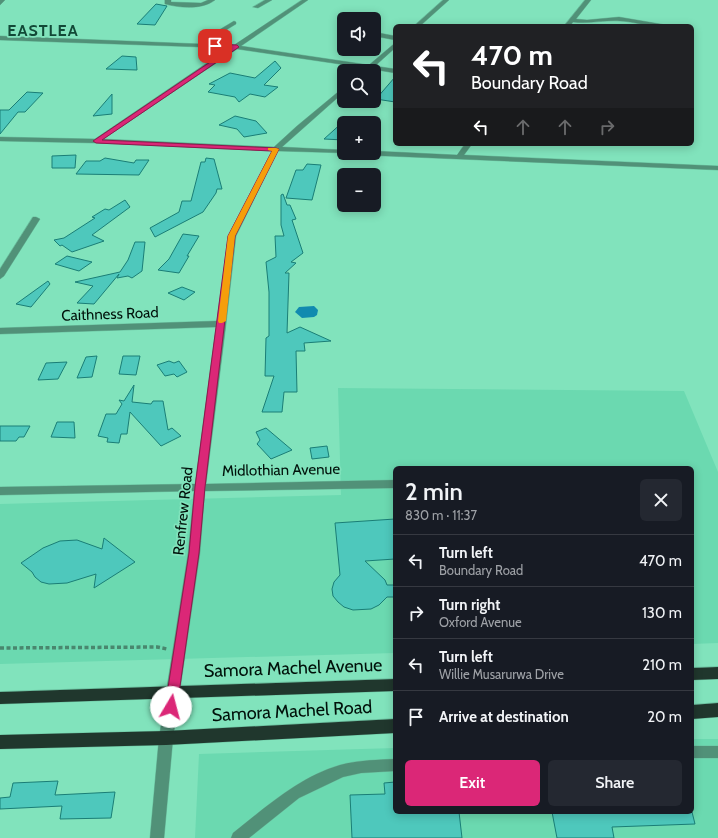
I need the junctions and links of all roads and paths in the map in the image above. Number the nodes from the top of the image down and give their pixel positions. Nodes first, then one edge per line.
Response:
1 (2, 0) edge
2 (168, 0) edge
3 (212, 0) edge
4 (269, 0) edge
5 (305, 0) edge
6 (446, 0) edge
7 (588, 0) edge
8 (0, 3) edge
9 (256, 8) dead end
10 (572, 20) junction
11 (234, 23) dead end
12 (419, 24) edge
13 (569, 24) edge
14 (656, 24) edge
15 (381, 35) edge
16 (393, 38) edge
17 (1, 39) edge
18 (204, 45) junction
19 (237, 47) junction
20 (393, 47) edge
21 (338, 64) edge
22 (374, 64) edge
23 (381, 69) edge
24 (393, 70) edge
25 (337, 95) edge
26 (0, 139) edge
27 (96, 141) junction
28 (467, 146) edge
29 (276, 149) junction
30 (337, 152) edge
31 (381, 154) edge
32 (459, 157) junction
33 (718, 168) edge
34 (36, 219) dead end
35 (0, 276) edge
36 (222, 324) junction
37 (0, 331) edge
38 (393, 484) edge
39 (200, 487) junction
40 (0, 491) edge
41 (0, 648) edge
42 (180, 650) junction
43 (718, 673) edge
44 (694, 674) edge
45 (393, 685) edge
46 (173, 692) junction
47 (0, 698) edge
48 (718, 710) edge
49 (694, 712) edge
50 (393, 726) edge
51 (166, 738) junction
52 (0, 742) edge
53 (694, 752) edge
54 (718, 752) edge
55 (393, 765) edge
56 (157, 838) edge
57 (238, 838) edge

1 - 8 street
2 - 3 street
4 - 9 street
5 - 19 street
6 - 12 street
7 - 10 street
10 - 13 street
10 - 14 street
11 - 18 street
15 - 16 street
17 - 18 street
18 - 19 street
19 - 21 street
19 - 27 street
20 - 22 street
23 - 24 street
25 - 29 street, Renfrew Road
26 - 27 street
27 - 29 street
28 - 32 street
29 - 30 street
29 - 36 street, Renfrew Road
31 - 32 street
32 - 33 street
34 - 35 street
36 - 37 street, Caithness Road
36 - 39 street, Renfrew Road
38 - 39 street, Midlothian Avenue
39 - 40 street, Midlothian Avenue
39 - 42 street, Renfrew Road
41 - 42 path
42 - 46 street, Renfrew Road
43 - 44 highway
45 - 46 highway, Samora Machel Avenue
46 - 47 highway, Samora Machel Avenue
46 - 51 street, Renfrew Road
48 - 49 highway
50 - 51 highway, Samora Machel Road
51 - 52 highway, Samora Machel Road
51 - 56 street, Renfrew Road
53 - 54 street
55 - 57 street

